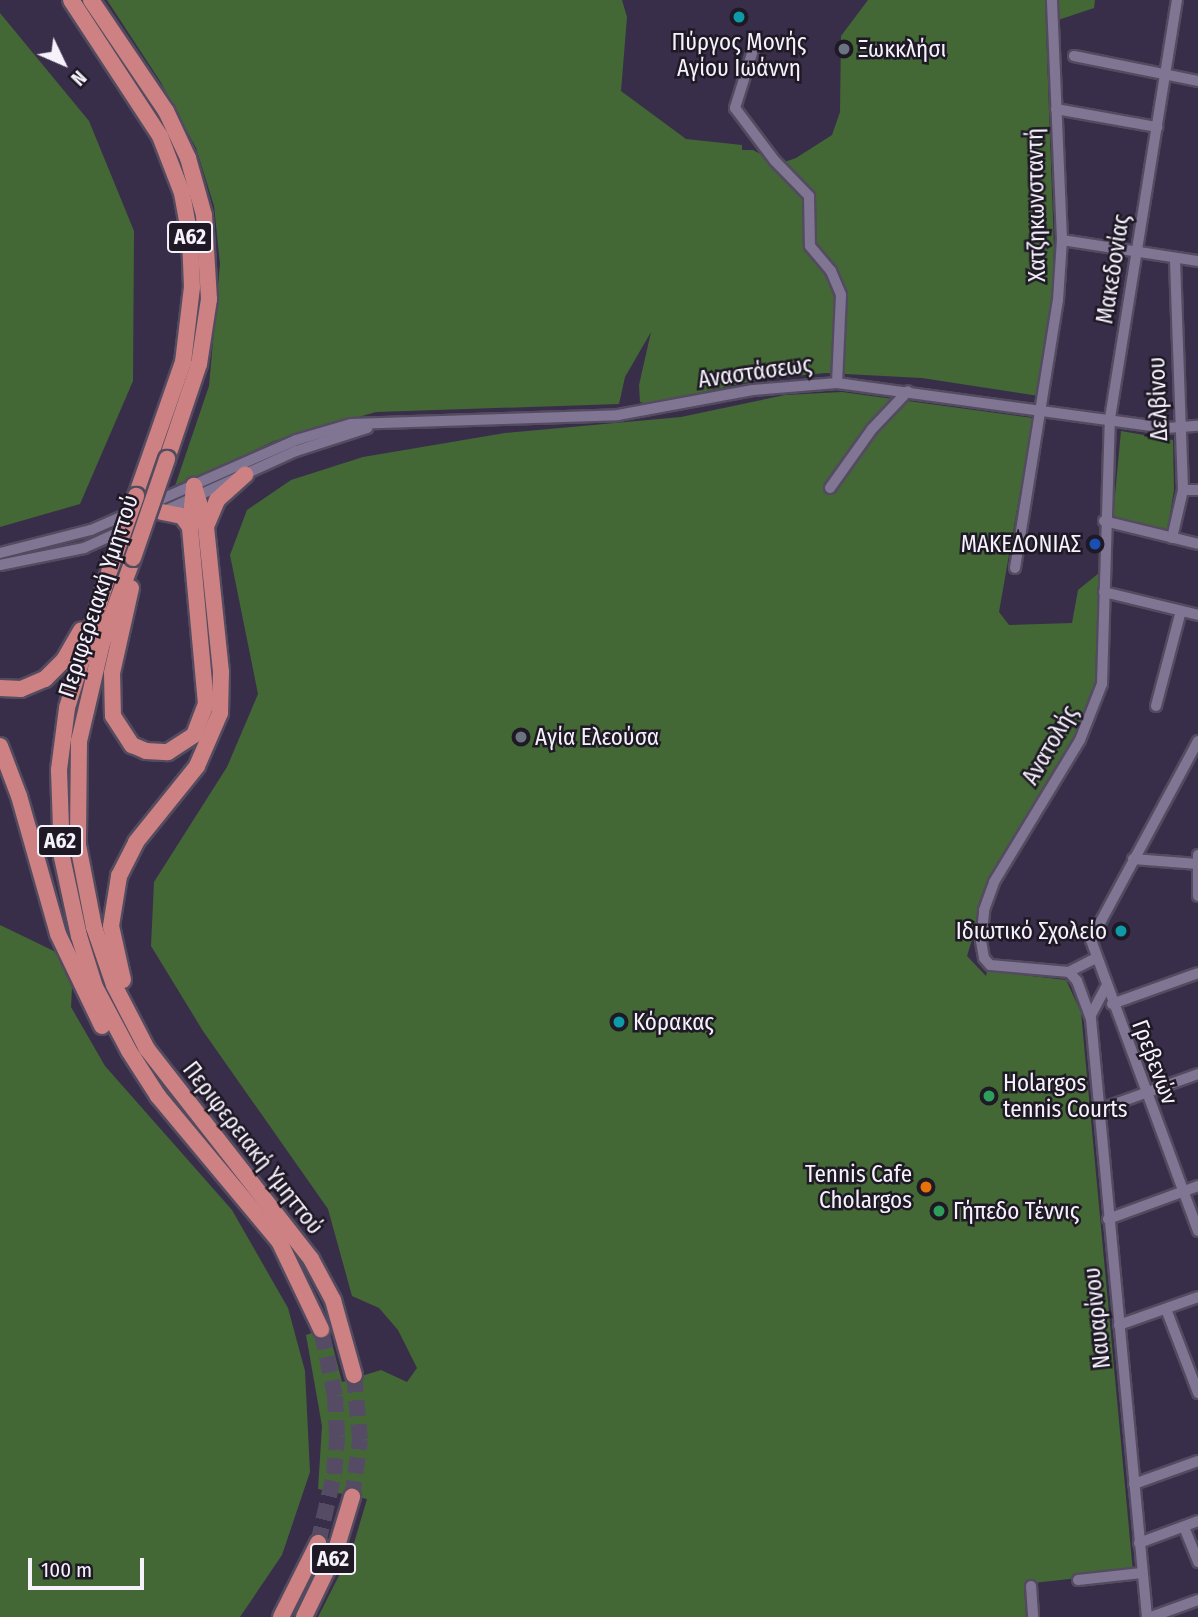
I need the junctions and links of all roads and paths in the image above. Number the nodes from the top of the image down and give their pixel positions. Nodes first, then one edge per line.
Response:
1 (91, 0) edge
2 (1052, 0) edge
3 (1177, 0) edge
4 (72, 1) edge
5 (754, 47) dead end
6 (1074, 56) dead end
7 (1166, 71) junction
8 (1198, 80) edge
9 (1055, 108) junction
10 (1157, 127) junction
11 (1062, 240) junction
12 (1137, 251) junction
13 (1175, 258) junction
14 (1198, 261) edge
15 (837, 383) junction
16 (908, 391) junction
17 (1041, 408) junction
18 (1110, 418) junction
19 (401, 422) junction
20 (1198, 426) edge
21 (1180, 428) junction
22 (245, 475) junction
23 (830, 488) dead end
24 (1183, 490) junction
25 (1198, 490) edge
26 (195, 494) junction
27 (162, 512) junction
28 (1104, 521) junction
29 (198, 527) junction
30 (1172, 538) junction
31 (1198, 544) edge
32 (0, 553) edge
33 (132, 558) junction
34 (0, 565) edge
35 (1015, 568) dead end
36 (109, 572) junction
37 (1104, 592) junction
38 (1181, 611) junction
39 (1198, 615) edge
40 (0, 688) edge
41 (1156, 706) dead end
42 (0, 746) edge
43 (1197, 746) edge
44 (1133, 859) junction
45 (1197, 861) edge
46 (1198, 896) edge
47 (1096, 958) junction
48 (1069, 972) junction
49 (1198, 973) edge
50 (1101, 974) junction
51 (1077, 981) junction
52 (1109, 996) junction
53 (1091, 1016) junction
54 (147, 1048) junction
55 (1198, 1074) edge
56 (1144, 1094) junction
57 (158, 1096) junction
58 (1098, 1111) junction
59 (1198, 1186) edge
60 (1184, 1192) junction
61 (1108, 1219) junction
62 (1198, 1231) edge
63 (1198, 1297) edge
64 (1166, 1309) junction
65 (1118, 1325) junction
66 (321, 1329) tunnel mouth
67 (354, 1376) tunnel mouth
68 (1198, 1393) edge
69 (1198, 1461) edge
70 (1134, 1484) junction
71 (352, 1497) tunnel mouth
72 (1198, 1521) edge
73 (1184, 1527) junction
74 (318, 1543) tunnel mouth
75 (1139, 1543) junction
76 (1198, 1562) edge
77 (1142, 1573) junction
78 (1078, 1580) dead end
79 (1031, 1586) dead end
80 (1198, 1600) edge
81 (281, 1617) edge
82 (304, 1617) edge
83 (1033, 1617) edge
84 (1149, 1617) edge

1 - 33 highway, Περιφερειακή Υμηττού / Α62, bridge
2 - 9 street, Χατζηκωνσταντή
3 - 7 street, Μακεδονίας
4 - 36 highway, Περιφερειακή Υμηττού / Α62, bridge
5 - 15 street
6 - 7 street
7 - 8 street
7 - 10 street, Μακεδονίας
9 - 10 street
9 - 11 street, Χατζηκωνσταντή
10 - 12 street, Μακεδονίας
11 - 12 street
11 - 17 street, Χατζηκωνσταντή
12 - 13 street
12 - 18 street, Μακεδονίας
13 - 14 street
13 - 21 street, Δελβίνου
15 - 16 street, Αναστάσεως
15 - 19 street, Αναστάσεως
16 - 17 street, Αναστάσεως
16 - 23 street
17 - 18 street, Αναστάσεως
17 - 35 street, Χατζηκωνσταντή
18 - 21 street, Αναστάσεως
18 - 28 street, Ανατολής
19 - 22 street
19 - 26 street
20 - 21 street, Αναστάσεως
21 - 24 street, Δελβίνου
22 - 26 street
22 - 29 highway
24 - 25 street
24 - 30 street, Δελβίνου
26 - 27 street
26 - 29 highway
26 - 32 street
27 - 29 highway
27 - 34 street
28 - 30 street
28 - 37 street, Ανατολής
29 - 33 highway
29 - 54 highway
30 - 31 street
33 - 54 highway, Περιφερειακή Υμηττού / Α62
36 - 40 highway
36 - 57 highway, Περιφερειακή Υμηττού / Α62
37 - 38 street
37 - 48 street, Ανατολής
38 - 39 street
38 - 41 street
42 - 57 highway
43 - 44 street
44 - 45 street
44 - 47 street, Γρεβενών
45 - 46 street
47 - 48 street
47 - 50 street, Γρεβενών
48 - 51 street, Ναυαρίνου
49 - 52 street
50 - 51 street
50 - 52 street, Γρεβενών
51 - 53 street, Ναυαρίνου
52 - 53 street
52 - 56 street, Γρεβενών
53 - 58 street, Ναυαρίνου
54 - 67 highway, Περιφερειακή Υμηττού / Α62
55 - 56 street
56 - 58 street
56 - 60 street, Γρεβενών
57 - 66 highway, Περιφερειακή Υμηττού / Α62
58 - 61 street, Ναυαρίνου
59 - 60 street
60 - 61 street
60 - 62 street, Γρεβενών
61 - 65 street, Ναυαρίνου
63 - 64 street
64 - 65 street
64 - 68 street
65 - 70 street, Ναυαρίνου
69 - 70 street
70 - 75 street, Ναυαρίνου
71 - 82 highway, Α62
72 - 73 street
73 - 75 street
73 - 76 street
74 - 81 highway, Α62
75 - 77 street, Ναυαρίνου
77 - 78 street
77 - 84 street, Ναυαρίνου
79 - 83 street
80 - 84 street

